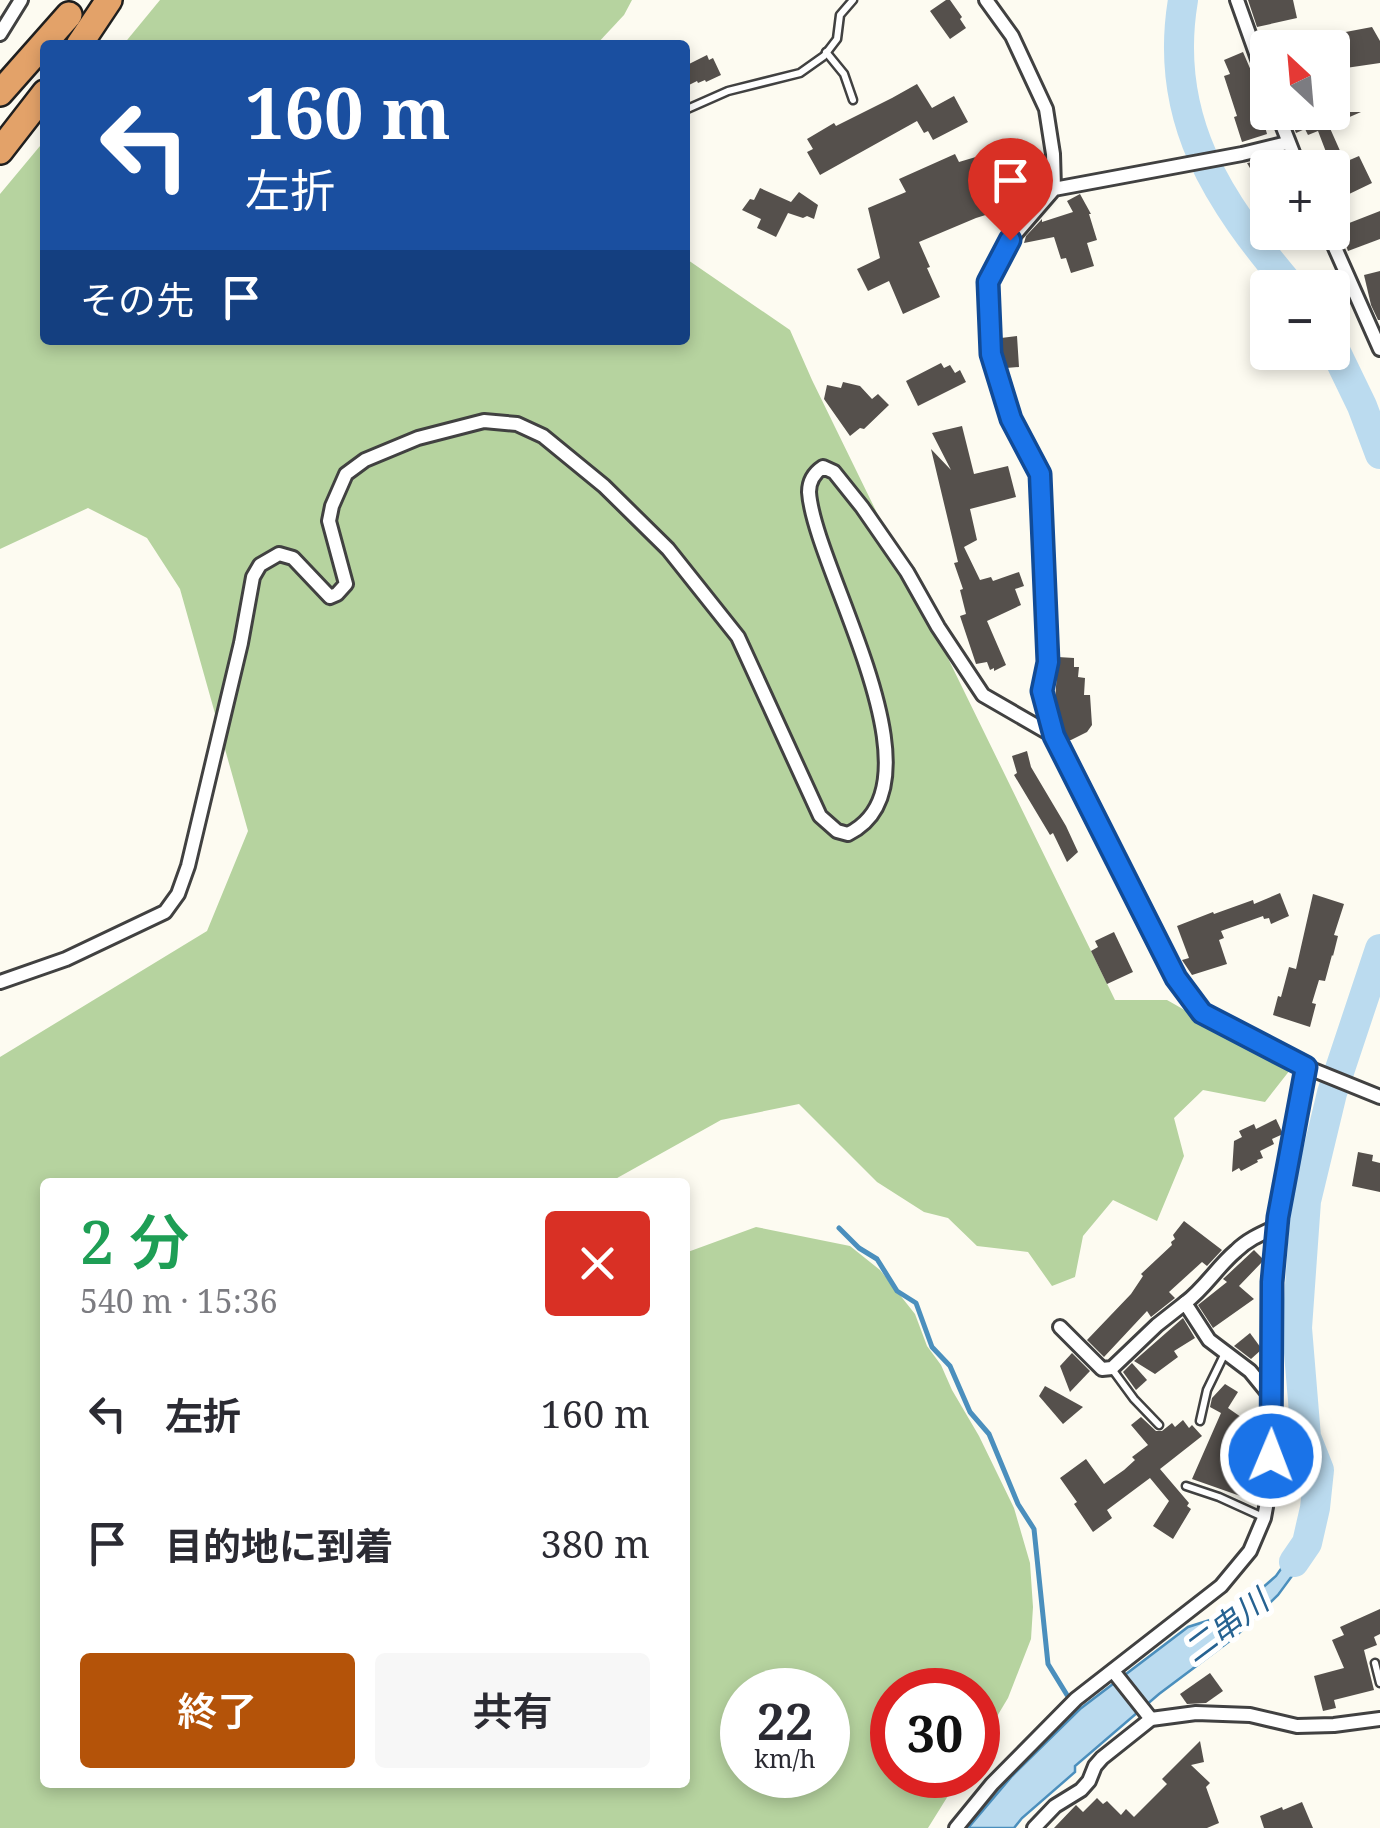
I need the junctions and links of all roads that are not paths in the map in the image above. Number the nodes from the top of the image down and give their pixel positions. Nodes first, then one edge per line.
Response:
1 (21, 0) edge
2 (109, 0) edge
3 (853, 0) edge
4 (986, 0) edge
5 (1237, 0) edge
6 (74, 8) edge
7 (0, 34) edge
8 (1250, 36) edge
9 (46, 40) edge
10 (51, 40) edge
11 (82, 40) edge
12 (40, 47) edge
13 (826, 52) junction
14 (40, 55) edge
15 (0, 93) edge
16 (40, 99) edge
17 (853, 100) dead end
18 (0, 108) edge
19 (690, 108) edge
20 (1282, 130) edge
21 (1287, 143) junction
22 (1290, 150) edge
23 (0, 153) edge
24 (1054, 189) junction
25 (1336, 250) edge
26 (1380, 349) edge
27 (1054, 736) junction
28 (0, 982) edge
29 (1306, 1067) junction
30 (1374, 1094) edge
31 (1278, 1226) junction
32 (1185, 1304) junction
33 (1060, 1327) dead end
34 (1224, 1353) junction
35 (1112, 1368) junction
36 (1272, 1398) junction
37 (1200, 1421) dead end
38 (1158, 1425) dead end
39 (1186, 1486) dead end
40 (1264, 1518) junction
41 (1375, 1663) dead end
42 (1114, 1671) junction
43 (1380, 1682) edge
44 (1150, 1719) junction
45 (1380, 1719) edge
46 (956, 1828) edge
47 (1034, 1828) edge

1 - 7 street
2 - 11 highway
3 - 13 lane
4 - 24 street
5 - 8 street
6 - 9 highway
6 - 10 highway
12 - 15 highway
13 - 17 lane
13 - 19 lane
14 - 18 highway
16 - 23 highway
20 - 21 street
21 - 22 street
21 - 24 street
24 - 27 street
25 - 26 street
27 - 28 street
27 - 29 street
29 - 30 street
29 - 31 street
31 - 32 street
31 - 36 street
32 - 34 street
32 - 35 street
33 - 35 street
34 - 36 street
34 - 37 lane
35 - 38 lane
36 - 40 street
39 - 40 lane
40 - 42 street
41 - 43 lane
42 - 44 street
42 - 46 street
44 - 45 street
44 - 47 street

